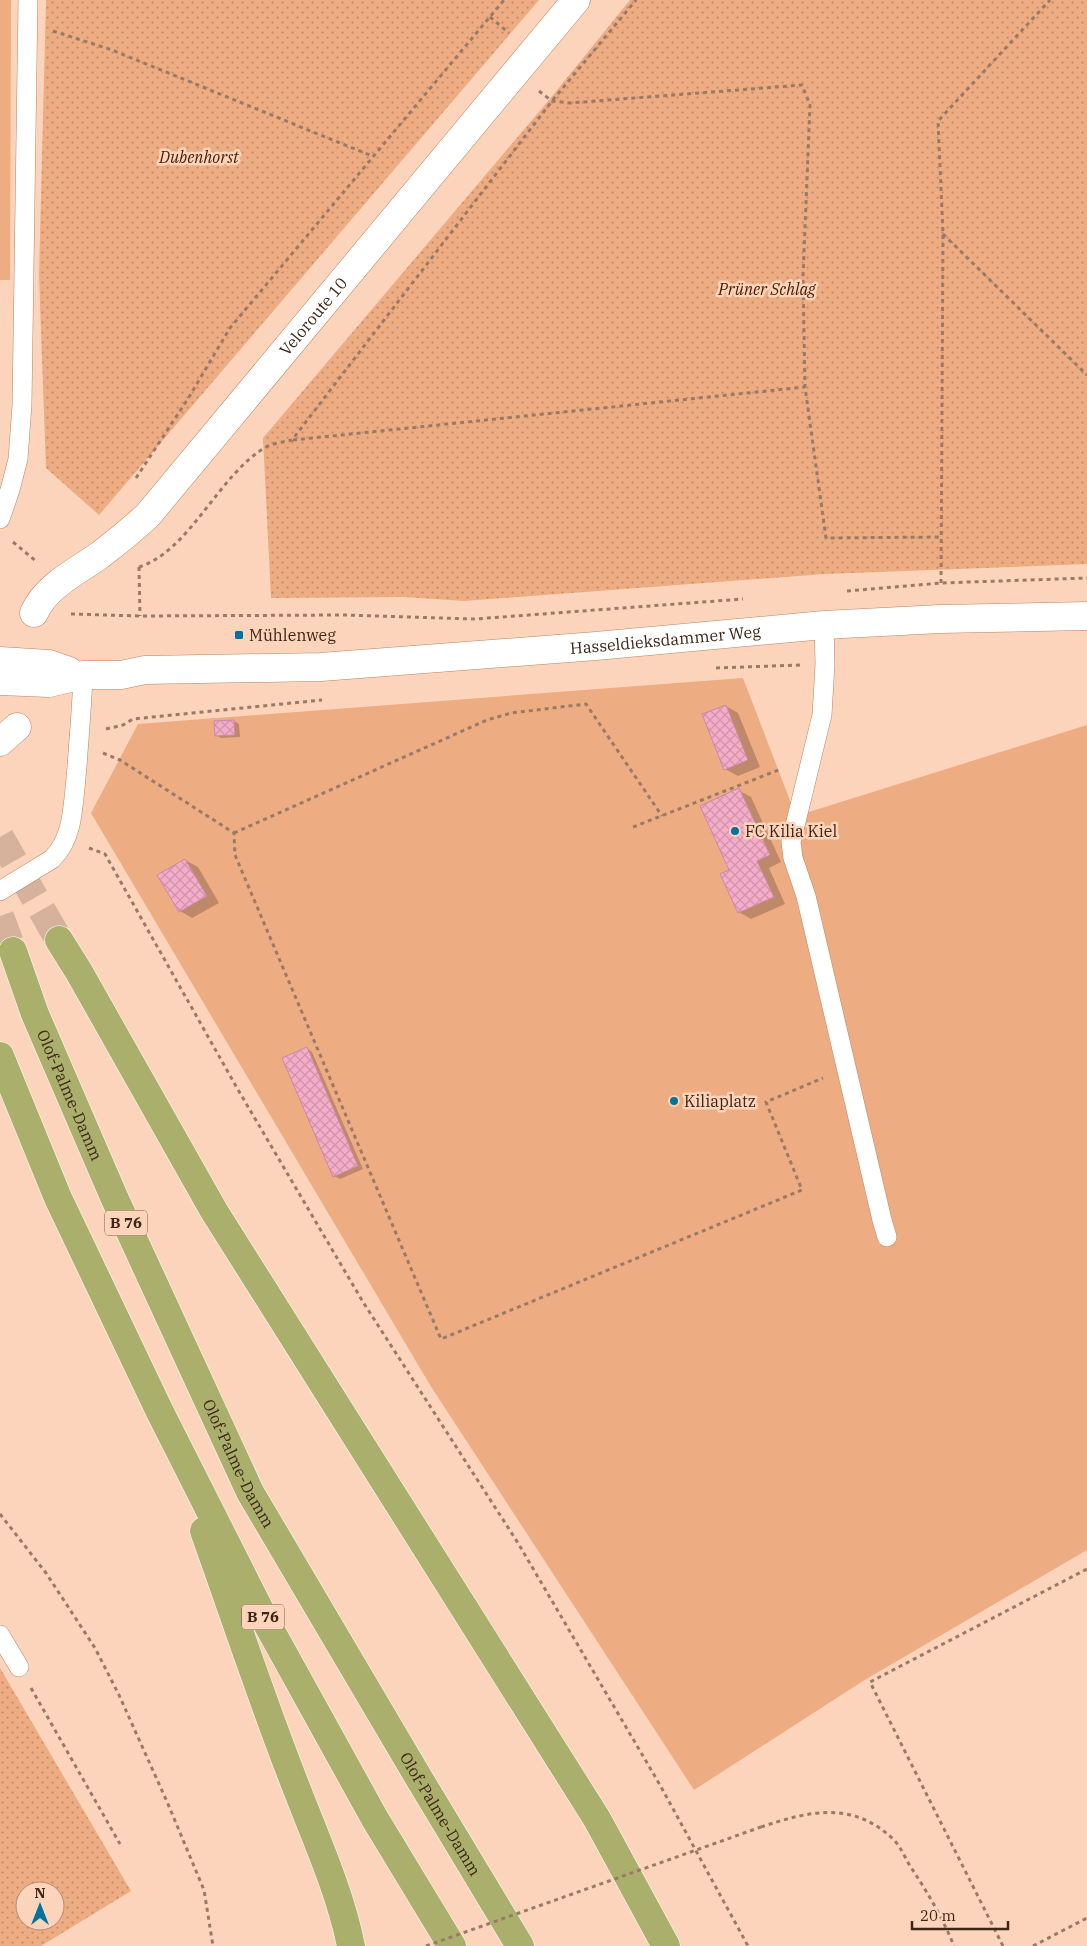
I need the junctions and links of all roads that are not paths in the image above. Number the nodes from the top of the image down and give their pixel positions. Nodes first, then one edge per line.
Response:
1 (28, 0) edge
2 (576, 0) edge
3 (0, 519) edge
4 (34, 614) road end
5 (1087, 616) edge
6 (824, 625) junction
7 (0, 661) edge
8 (83, 675) junction
9 (0, 681) edge
10 (0, 892) edge
11 (59, 940) tunnel mouth
12 (12, 951) tunnel mouth
13 (0, 1056) edge
14 (887, 1237) dead end
15 (159, 1410) junction
16 (0, 1635) edge
17 (18, 1666) road end
18 (350, 1946) edge
19 (452, 1946) edge
20 (520, 1946) edge
21 (666, 1946) edge

1 - 3 lane
2 - 4 street, Veloroute 10
5 - 6 street, Hasseldieksdammer Weg
6 - 8 street, Hasseldieksdammer Weg
6 - 14 lane
7 - 8 street, Hasseldieksdammer Weg
8 - 9 street, Hasseldieksdammer Weg
8 - 10 lane
11 - 21 highway
12 - 20 highway, Olof-Palme-Damm / B 76
13 - 15 highway, B 76
15 - 18 highway
15 - 19 highway, B 76
16 - 17 lane

